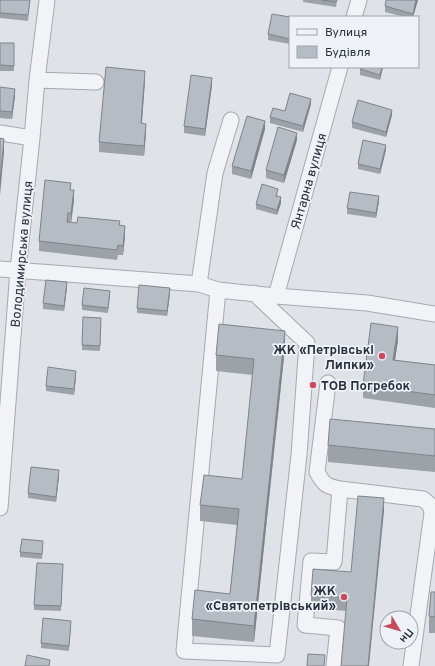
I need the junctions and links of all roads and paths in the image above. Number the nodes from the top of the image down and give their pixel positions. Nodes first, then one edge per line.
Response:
1 (47, 0) edge
2 (359, 0) edge
3 (354, 16) edge
4 (340, 68) edge
5 (37, 80) junction
6 (96, 82) dead end
7 (231, 120) dead end
8 (0, 133) edge
9 (32, 138) junction
10 (0, 268) edge
11 (18, 270) junction
12 (199, 284) junction
13 (218, 290) junction
14 (254, 293) junction
15 (276, 296) junction
16 (435, 314) edge
17 (328, 383) dead end
18 (299, 455) junction
19 (317, 472) junction
20 (340, 489) junction
21 (0, 508) edge
22 (226, 660) edge
23 (277, 661) edge
24 (334, 666) edge
25 (411, 666) edge

1 - 5 street, Володимирська вулиця
2 - 3 street
4 - 15 street, Янтарна вулиця
5 - 6 street
5 - 9 street, Володимирська вулиця
7 - 12 street
8 - 9 street
9 - 11 street, Володимирська вулиця
10 - 11 street
11 - 12 street
11 - 21 street, Володимирська вулиця
12 - 13 street
13 - 14 street
13 - 22 street
14 - 15 street
14 - 18 street
15 - 16 street
17 - 19 street
18 - 19 street
18 - 23 street
19 - 20 street
20 - 24 street
20 - 25 street
22 - 23 street

